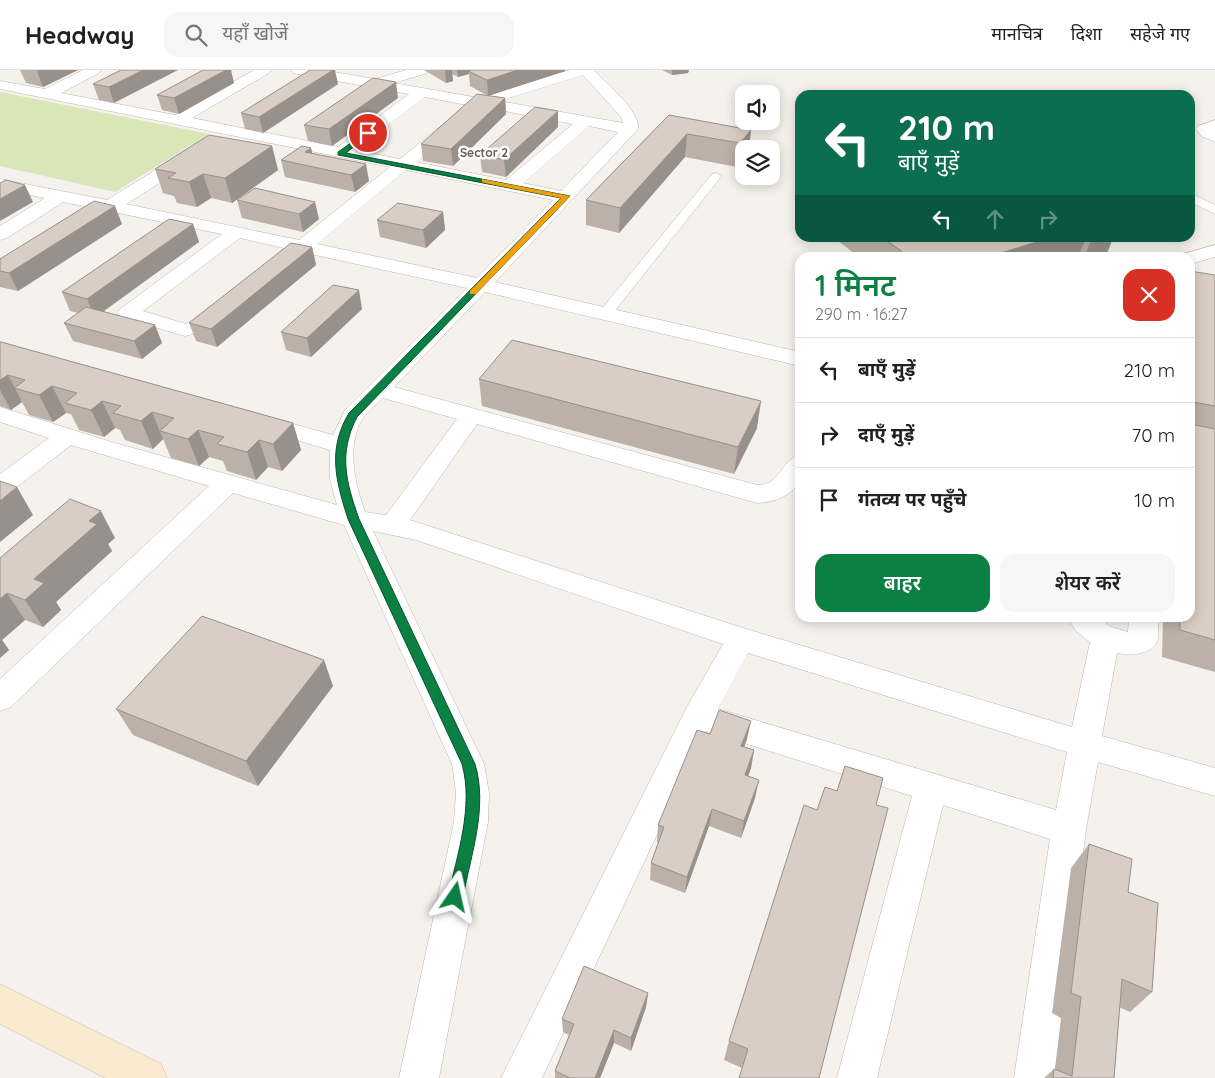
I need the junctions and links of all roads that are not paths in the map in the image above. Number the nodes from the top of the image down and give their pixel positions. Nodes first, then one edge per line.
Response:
1 (94, 70) edge
2 (264, 70) edge
3 (298, 70) edge
4 (422, 70) edge
5 (586, 70) edge
6 (324, 73) edge
7 (374, 83) junction
8 (0, 85) edge
9 (301, 89) edge
10 (107, 90) edge
11 (422, 92) junction
12 (47, 94) junction
13 (83, 102) junction
14 (480, 102) junction
15 (254, 117) edge
16 (176, 121) junction
17 (586, 121) junction
18 (1215, 125) edge
19 (630, 129) junction
20 (230, 131) junction
21 (1215, 137) edge
22 (341, 154) junction
23 (401, 166) junction
24 (716, 176) dead end
25 (0, 184) edge
26 (510, 185) junction
27 (566, 196) junction
28 (59, 197) junction
29 (1195, 200) edge
30 (109, 207) junction
31 (1215, 210) edge
32 (85, 222) edge
33 (237, 232) junction
34 (0, 234) edge
35 (302, 247) junction
36 (1215, 251) edge
37 (1195, 257) edge
38 (278, 265) edge
39 (481, 285) junction
40 (232, 299) edge
41 (605, 314) junction
42 (795, 358) edge
43 (377, 389) junction
44 (0, 414) edge
45 (237, 415) edge
46 (472, 415) junction
47 (68, 436) junction
48 (342, 445) junction
49 (795, 470) edge
50 (228, 483) junction
51 (0, 487) edge
52 (354, 519) junction
53 (393, 525) junction
54 (1144, 622) edge
55 (1093, 627) edge
56 (741, 639) junction
57 (0, 698) edge
58 (698, 716) junction
59 (1084, 744) junction
60 (1215, 782) edge
61 (931, 788) junction
62 (1069, 829) junction
63 (0, 1002) edge
64 (147, 1078) edge
65 (419, 1078) edge
66 (521, 1078) edge
67 (857, 1078) edge
68 (1034, 1078) edge

1 - 12 street
2 - 16 street
3 - 6 street
4 - 7 street
5 - 14 street
5 - 19 street
6 - 7 street
6 - 9 street
7 - 11 street
8 - 12 street
10 - 13 street
11 - 14 street
11 - 22 street
12 - 13 street
13 - 16 street
14 - 17 street
14 - 23 street
15 - 20 street
16 - 20 street
17 - 19 street
17 - 26 street
18 - 21 street
19 - 27 street
20 - 22 street
20 - 30 street
22 - 23 street
23 - 26 street
23 - 35 street
24 - 41 lane
25 - 28 street
26 - 27 street
27 - 39 street
28 - 30 street
28 - 34 street
29 - 31 lane
30 - 32 street
30 - 33 street
33 - 35 street
33 - 40 street
35 - 38 street
35 - 39 street
36 - 37 street
39 - 41 street
39 - 43 street
41 - 42 street
43 - 46 street
43 - 48 street
44 - 47 street
45 - 48 street
46 - 49 street
46 - 53 street
47 - 50 street
47 - 51 street
48 - 52 street
50 - 52 street
50 - 57 street
52 - 53 street
52 - 65 street
53 - 56 street
54 - 55 street
55 - 59 street
56 - 58 street
56 - 59 street
58 - 61 street
58 - 66 street
59 - 60 street
59 - 62 street
61 - 62 street
61 - 67 street
62 - 68 street
63 - 64 main road

